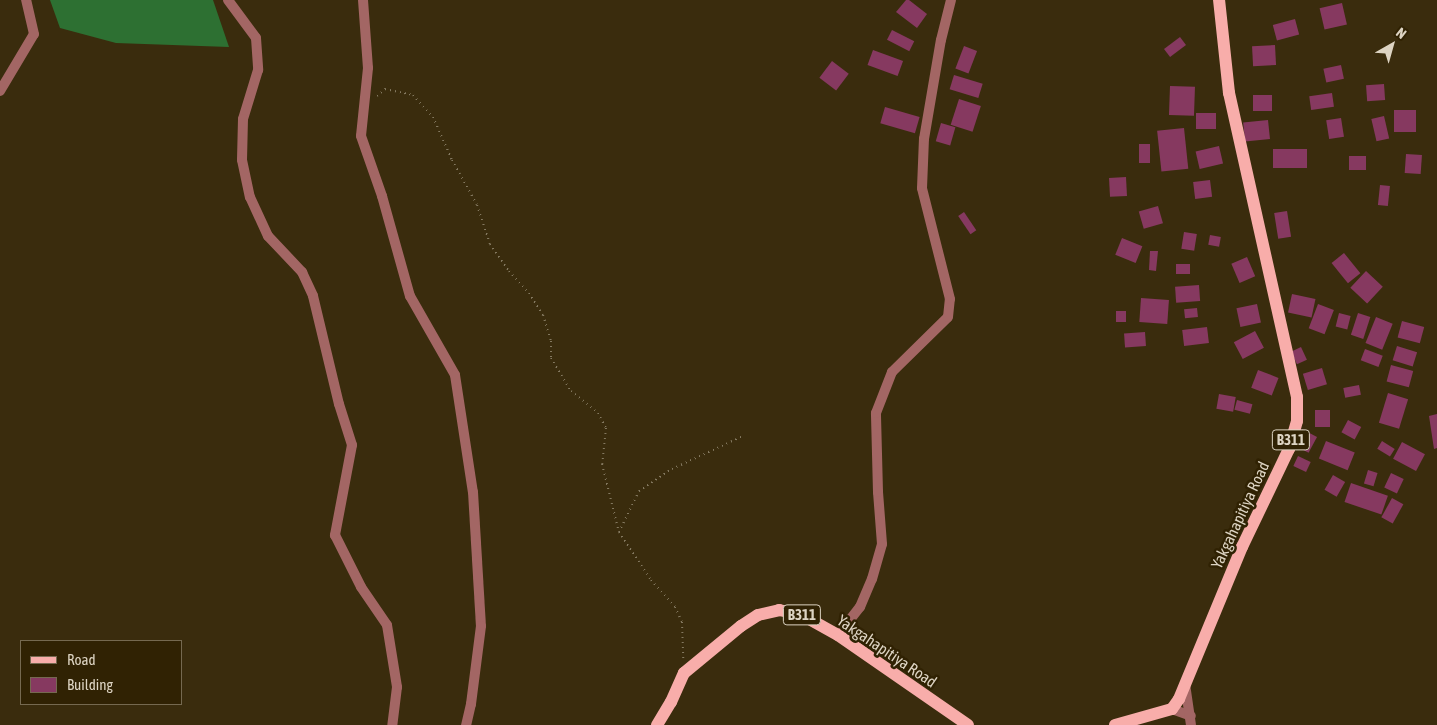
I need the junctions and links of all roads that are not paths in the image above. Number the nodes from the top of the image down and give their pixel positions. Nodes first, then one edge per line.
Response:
1 (26, 0) edge
2 (228, 0) edge
3 (363, 0) edge
4 (951, 0) edge
5 (1219, 0) edge
6 (0, 91) edge
7 (838, 635) junction
8 (1185, 683) junction
9 (1172, 709) junction
10 (1191, 721) edge
11 (392, 725) edge
12 (466, 725) edge
13 (657, 725) edge
14 (968, 725) edge
15 (1115, 725) edge

1 - 6 street
2 - 11 street
3 - 12 street
4 - 7 street
5 - 8 main road, Yakgahapitiya Road / B311
7 - 13 main road, Yakgahapitiya Road / B311
7 - 14 main road, Yakgahapitiya Road / B311
8 - 9 main road, Yakgahapitiya Road / B311
8 - 10 street
9 - 10 street
9 - 15 main road

